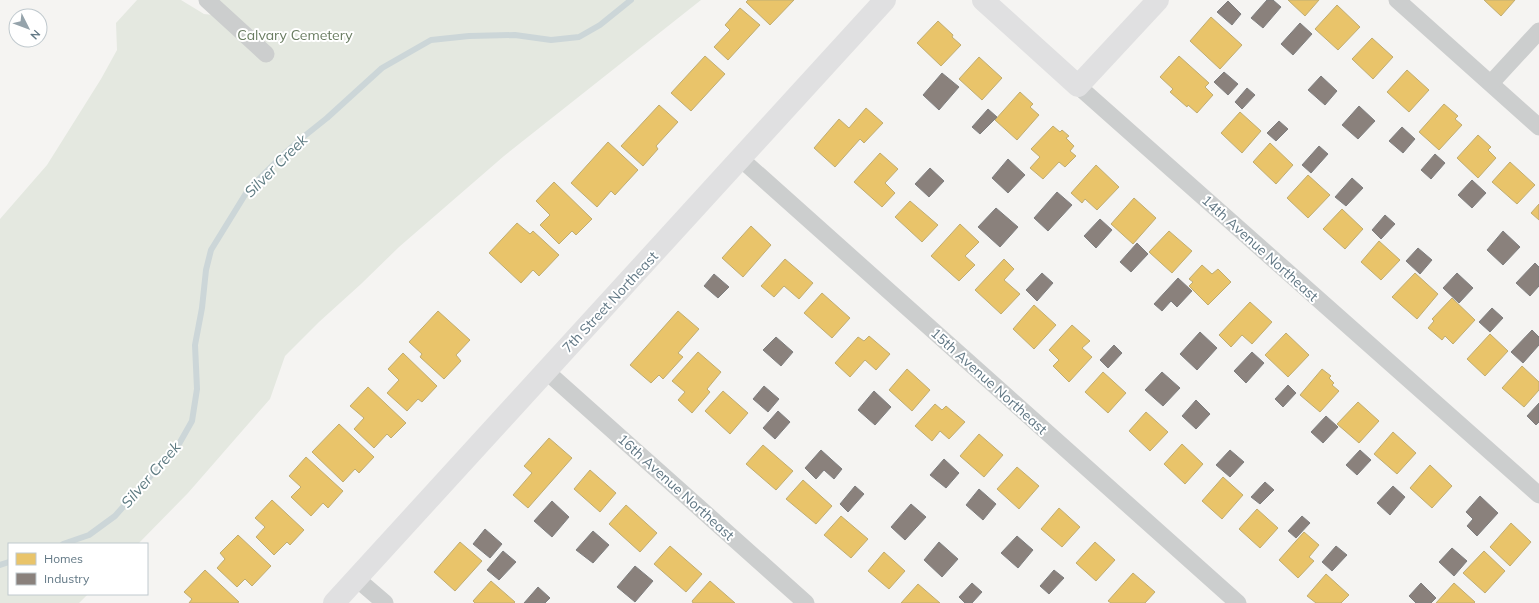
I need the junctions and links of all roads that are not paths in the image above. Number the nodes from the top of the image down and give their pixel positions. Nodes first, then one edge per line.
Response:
1 (207, 0) edge
2 (885, 0) edge
3 (983, 0) edge
4 (1158, 0) edge
5 (1397, 0) edge
6 (1539, 31) edge
7 (266, 54) dead end
8 (1491, 83) junction
9 (1078, 86) junction
10 (1539, 128) edge
11 (741, 158) junction
12 (546, 371) junction
13 (1539, 495) edge
14 (357, 579) junction
15 (334, 603) edge
16 (384, 603) edge
17 (806, 603) edge
18 (1238, 603) edge

1 - 7 street
2 - 11 street, 7th Street Northeast
3 - 9 street, 14th Avenue Northeast
4 - 9 street
5 - 8 street
6 - 8 street
8 - 10 street
9 - 13 street, 14th Avenue Northeast
11 - 12 street, 7th Street Northeast
11 - 18 street, 15th Avenue Northeast
12 - 14 street, 7th Street Northeast
12 - 17 street, 16th Avenue Northeast
14 - 15 street, 7th Street Northeast
14 - 16 street

